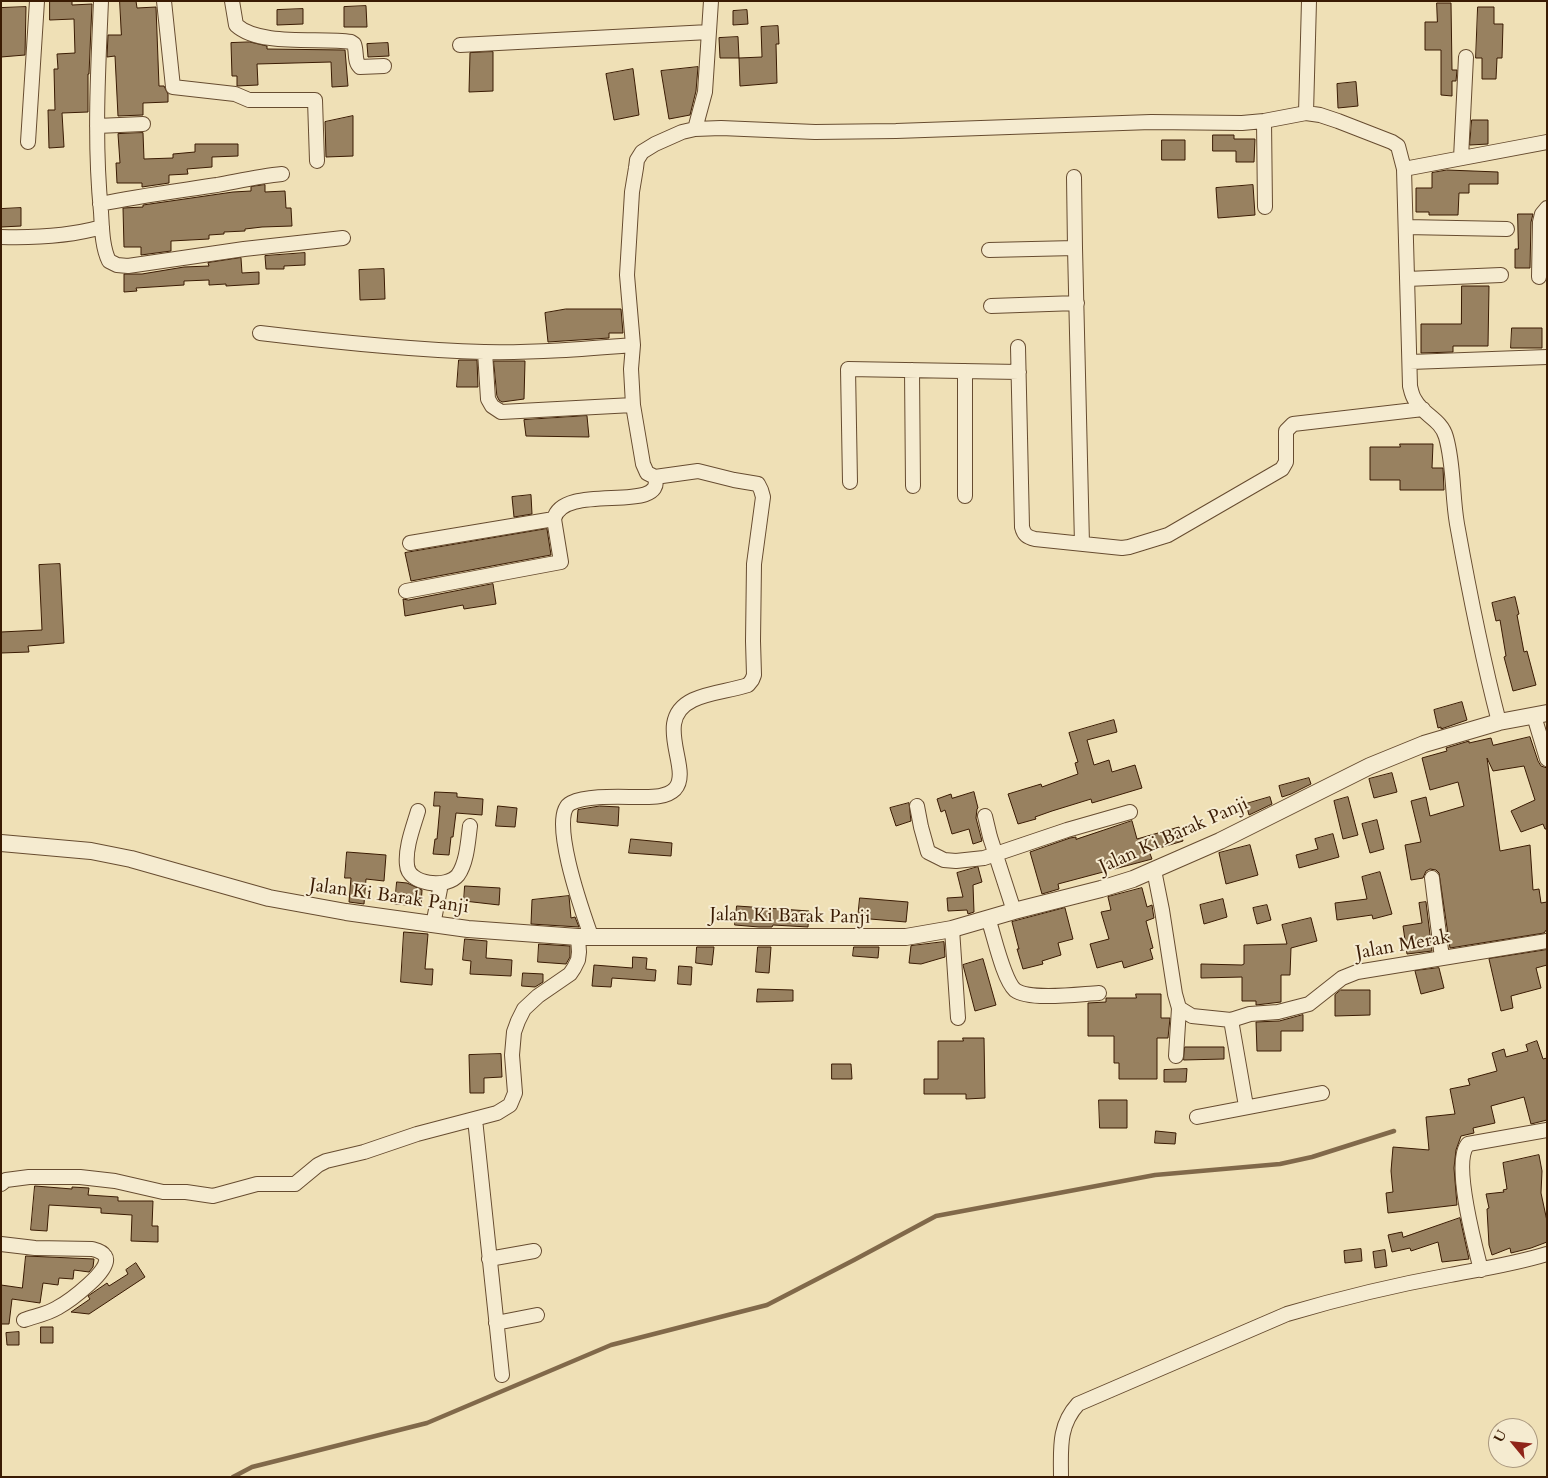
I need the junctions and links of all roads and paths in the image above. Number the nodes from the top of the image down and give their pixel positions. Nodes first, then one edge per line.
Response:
1 (37, 1) edge
2 (101, 1) edge
3 (164, 1) edge
4 (232, 1) edge
5 (711, 1) edge
6 (1309, 1) edge
7 (709, 32) junction
8 (460, 45) dead end
9 (1466, 57) dead end
10 (384, 66) dead end
11 (1306, 113) junction
12 (1264, 121) junction
13 (143, 124) dead end
14 (97, 126) junction
15 (695, 128) junction
16 (28, 142) dead end
17 (1547, 142) edge
18 (1460, 158) junction
19 (317, 161) dead end
20 (1404, 169) junction
21 (282, 174) dead end
22 (1074, 177) dead end
23 (100, 204) junction
24 (1265, 207) dead end
25 (1547, 208) edge
26 (102, 227) junction
27 (1406, 227) junction
28 (1507, 228) dead end
29 (1, 237) edge
30 (343, 238) dead end
31 (1075, 248) junction
32 (989, 250) dead end
33 (1501, 275) dead end
34 (1538, 277) dead end
35 (1407, 279) junction
36 (1077, 303) junction
37 (991, 306) dead end
38 (260, 333) dead end
39 (633, 345) junction
40 (1018, 347) dead end
41 (485, 352) junction
42 (1547, 357) edge
43 (1410, 362) junction
44 (912, 370) junction
45 (965, 371) junction
46 (1019, 372) junction
47 (633, 405) junction
48 (1422, 409) junction
49 (655, 477) junction
50 (850, 482) dead end
51 (913, 486) dead end
52 (965, 496) dead end
53 (554, 519) junction
54 (410, 543) dead end
55 (1082, 544) junction
56 (406, 591) dead end
57 (1540, 714) edge
58 (1499, 722) junction
59 (1547, 758) edge
60 (917, 806) dead end
61 (418, 811) dead end
62 (1130, 812) dead end
63 (985, 816) dead end
64 (470, 826) dead end
65 (1, 843) edge
66 (996, 855) junction
67 (1154, 870) junction
68 (1432, 878) dead end
69 (441, 884) junction
70 (1014, 911) junction
71 (988, 918) junction
72 (433, 925) junction
73 (952, 929) junction
74 (584, 936) junction
75 (1547, 941) edge
76 (1442, 958) junction
77 (1099, 993) dead end
78 (1179, 1008) junction
79 (958, 1018) dead end
80 (1231, 1020) junction
81 (1176, 1056) dead end
82 (1322, 1093) dead end
83 (1246, 1106) junction
84 (1197, 1117) dead end
85 (475, 1119) junction
86 (1547, 1130) edge
87 (1, 1184) edge
88 (1, 1244) edge
89 (534, 1251) dead end
90 (1547, 1254) edge
91 (490, 1259) junction
92 (1481, 1270) junction
93 (537, 1315) dead end
94 (24, 1320) dead end
95 (496, 1323) junction
96 (502, 1375) dead end
97 (1061, 1477) edge

1 - 16 street
2 - 14 street
3 - 19 street
4 - 10 street
5 - 7 street
6 - 11 street
7 - 8 street
7 - 15 street
9 - 18 street
11 - 12 street
11 - 20 street
12 - 15 street
12 - 24 street
13 - 14 street
14 - 23 street
15 - 39 street
17 - 18 street
18 - 20 street
20 - 27 street
21 - 23 street
22 - 31 street
23 - 26 street
25 - 34 street
26 - 29 street
26 - 30 street
27 - 28 street
27 - 35 street
31 - 32 street
31 - 36 street
33 - 35 street
35 - 43 street
36 - 37 street
36 - 55 street
38 - 41 street
39 - 41 street
39 - 47 street
40 - 46 street
41 - 47 street
42 - 43 street
43 - 48 street
44 - 45 street
44 - 50 street
44 - 51 street
45 - 46 street
45 - 52 street
46 - 55 street
47 - 49 street
48 - 55 street
48 - 58 street
49 - 53 street
49 - 74 street
53 - 54 street
53 - 56 street
57 - 58 street, Jalan Ki Barak Panji
57 - 59 street
58 - 67 street, Jalan Ki Barak Panji
60 - 66 street
61 - 69 street
62 - 66 street
63 - 66 street
64 - 69 street
65 - 72 street, Jalan Ki Barak Panji
66 - 70 street
67 - 70 street, Jalan Ki Barak Panji
67 - 78 street
68 - 76 street
69 - 72 street
70 - 71 street, Jalan Ki Barak Panji
71 - 73 street, Jalan Ki Barak Panji
71 - 77 street
72 - 74 street, Jalan Ki Barak Panji
73 - 74 street, Jalan Ki Barak Panji
73 - 79 street
74 - 85 street
75 - 76 street, Jalan Merak
76 - 80 street, Jalan Merak
78 - 80 street, Jalan Merak
78 - 81 street
80 - 83 street
82 - 83 street
83 - 84 street
85 - 87 street
85 - 91 street
86 - 92 street
88 - 94 street
89 - 91 street
90 - 92 street
91 - 95 street
92 - 97 street
93 - 95 street
95 - 96 street

